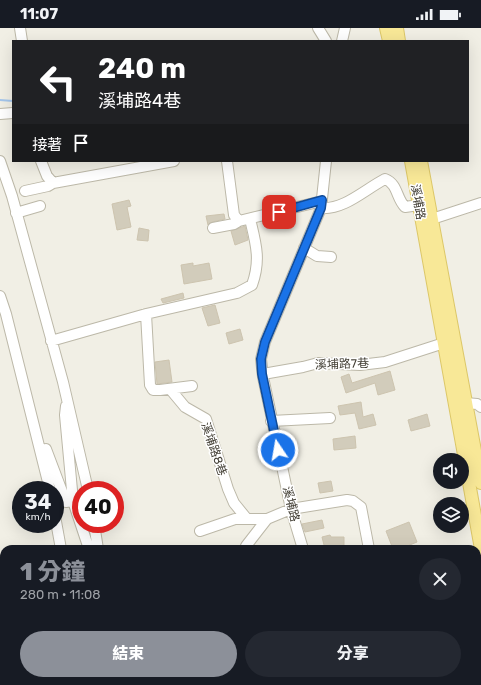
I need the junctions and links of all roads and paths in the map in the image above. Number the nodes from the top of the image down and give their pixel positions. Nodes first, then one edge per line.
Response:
1 (20, 28) edge
2 (318, 28) edge
3 (345, 28) edge
4 (386, 28) edge
5 (397, 28) edge
6 (22, 40) edge
7 (325, 40) edge
8 (342, 40) edge
9 (389, 40) edge
10 (399, 40) edge
11 (12, 113) edge
12 (0, 114) edge
13 (0, 161) edge
14 (41, 162) edge
15 (153, 162) edge
16 (227, 162) edge
17 (326, 162) edge
18 (411, 162) edge
19 (421, 162) edge
20 (53, 183) junction
21 (25, 191) dead end
22 (481, 203) edge
23 (321, 204) junction
24 (419, 205) junction
25 (40, 206) dead end
26 (16, 213) junction
27 (250, 219) junction
28 (432, 219) junction
29 (239, 221) junction
30 (213, 228) dead end
31 (304, 248) junction
32 (331, 257) dead end
33 (0, 296) edge
34 (3, 314) edge
35 (146, 314) junction
36 (52, 342) junction
37 (444, 343) junction
38 (262, 374) junction
39 (192, 386) dead end
40 (170, 389) junction
41 (68, 398) junction
42 (466, 402) junction
43 (481, 407) edge
44 (330, 418) dead end
45 (33, 420) junction
46 (272, 421) junction
47 (48, 481) edge
48 (86, 481) edge
49 (481, 483) edge
50 (72, 491) edge
51 (72, 501) edge
52 (291, 509) junction
53 (247, 519) junction
54 (267, 519) junction
55 (200, 531) dead end
56 (58, 533) edge
57 (84, 533) edge
58 (95, 533) edge
59 (60, 545) edge
60 (88, 545) edge
61 (97, 545) edge
62 (247, 545) edge
63 (302, 545) edge
64 (368, 545) edge
65 (480, 545) edge

1 - 6 street
2 - 7 street
3 - 8 street
4 - 9 main road
5 - 10 main road
11 - 12 street
13 - 26 street
14 - 20 street
15 - 20 street
16 - 29 street
17 - 23 street, 溪埔路
18 - 24 main road, 溪埔路
19 - 28 main road, 溪埔路
20 - 21 street
22 - 28 street
23 - 24 street
23 - 27 street
23 - 31 street, 溪埔路
24 - 37 main road, 溪埔路
25 - 26 street
26 - 36 street
27 - 29 street
27 - 35 street
28 - 42 main road, 溪埔路
29 - 30 street
31 - 32 street
31 - 38 street, 溪埔路
33 - 34 street
34 - 45 street
35 - 36 street
35 - 40 street
36 - 41 street
37 - 38 street, 溪埔路7巷
37 - 65 main road, 溪埔路
38 - 46 street, 溪埔路
39 - 40 street
40 - 53 street, 溪埔路8巷
41 - 48 street
41 - 50 street
42 - 43 street
42 - 49 main road, 溪埔路
44 - 46 street
45 - 47 street
45 - 51 street
46 - 52 street, 溪埔路
52 - 54 street
52 - 63 street, 溪埔路
52 - 64 street
53 - 54 street
53 - 55 street
54 - 62 street
56 - 59 street
57 - 60 street
58 - 61 street

